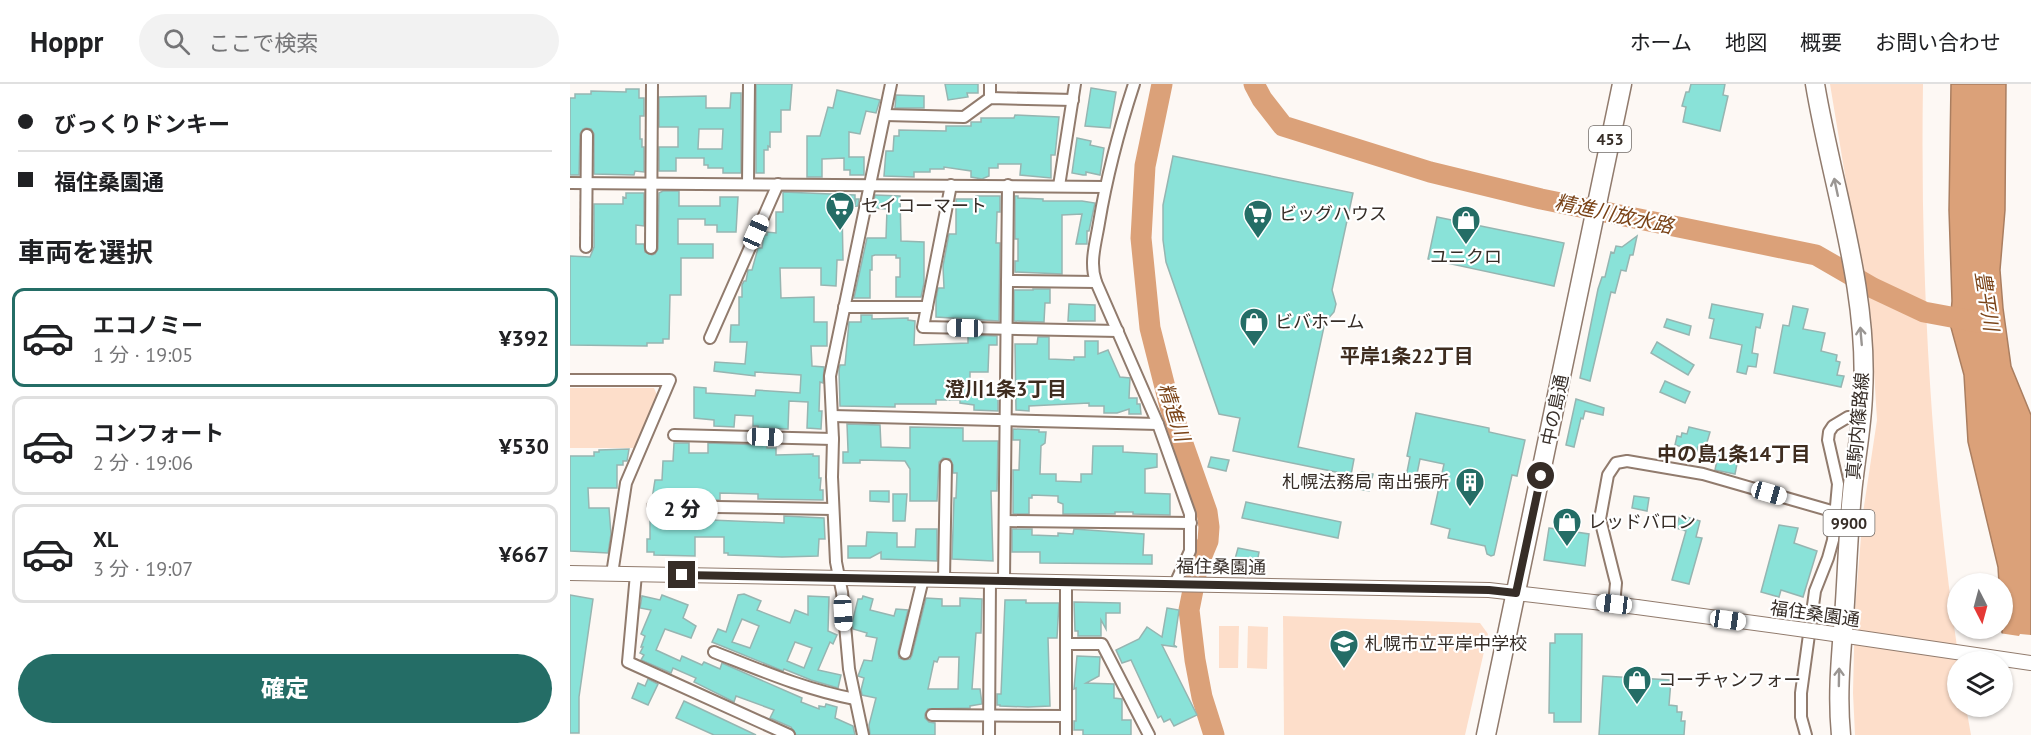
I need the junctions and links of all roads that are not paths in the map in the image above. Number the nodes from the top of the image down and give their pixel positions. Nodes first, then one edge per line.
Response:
1 (652, 84) edge
2 (749, 84) edge
3 (891, 84) edge
4 (990, 84) edge
5 (1075, 84) edge
6 (1134, 84) edge
7 (1622, 84) edge
8 (1815, 84) edge
9 (990, 98) junction
10 (1073, 100) junction
11 (885, 115) junction
12 (587, 135) dead end
13 (570, 183) edge
14 (587, 183) junction
15 (651, 183) junction
16 (748, 184) junction
17 (778, 184) junction
18 (870, 184) junction
19 (951, 185) junction
20 (1008, 185) junction
21 (1059, 186) junction
22 (1106, 187) junction
23 (586, 247) dead end
24 (651, 248) dead end
25 (1007, 281) junction
26 (1096, 282) junction
27 (844, 307) junction
28 (927, 307) junction
29 (1007, 328) junction
30 (1118, 331) junction
31 (710, 338) dead end
32 (570, 380) edge
33 (832, 416) junction
34 (1861, 418) junction
35 (1007, 420) junction
36 (1158, 424) junction
37 (674, 435) dead end
38 (833, 439) junction
39 (946, 465) dead end
40 (653, 506) dead end
41 (833, 509) junction
42 (1835, 512) junction
43 (1005, 521) junction
44 (1191, 523) junction
45 (570, 573) edge
46 (612, 574) junction
47 (636, 574) junction
48 (839, 577) junction
49 (923, 579) junction
50 (944, 579) junction
51 (990, 580) junction
52 (1004, 580) junction
53 (1066, 582) junction
54 (1187, 584) junction
55 (1516, 593) junction
56 (1614, 604) junction
57 (1842, 635) junction
58 (1066, 644) junction
59 (714, 652) dead end
60 (905, 653) dead end
61 (2031, 663) edge
62 (855, 699) junction
63 (932, 716) dead end
64 (989, 716) junction
65 (1066, 716) junction
66 (789, 735) edge
67 (863, 735) edge
68 (989, 735) edge
69 (1066, 735) edge
70 (1149, 735) edge
71 (1486, 735) edge
72 (1806, 735) edge
73 (1841, 735) edge

1 - 15 street
2 - 16 street
3 - 11 street
4 - 9 street
5 - 10 street
6 - 22 street
7 - 55 main road, 中の島通 / 453
34 -> 8 main road, 真駒内篠路線 / 9900
9 - 10 street
9 - 11 street
10 - 21 street
11 - 18 street
12 - 14 street
13 - 14 street
14 - 15 street
14 - 23 street
15 - 16 street
15 - 24 street
16 - 17 street
17 - 18 street
17 - 31 street
18 - 19 street
18 - 27 street
19 - 20 street
19 - 28 street
20 - 21 street
20 - 25 street
21 - 22 street
22 - 26 street
25 - 26 street
25 - 29 street
26 - 30 street
27 - 28 street
27 - 33 street
28 - 29 street
29 - 30 street
29 - 35 street
30 - 36 street
32 - 46 street
33 - 35 street
33 - 38 street
34 - 42 street
34 - 57 main road, 真駒内篠路線 / 9900
35 - 36 street
35 - 43 street
36 - 44 street
37 - 38 street
38 - 41 street
39 - 50 street
40 - 41 street
41 - 48 street
42 - 56 street
42 - 72 street
43 - 44 street
43 - 52 street
44 - 54 street
45 - 46 street, 福住桑園通
46 - 47 street, 福住桑園通
47 - 48 street, 福住桑園通
47 - 66 street
48 - 49 street, 福住桑園通
48 - 62 street
49 - 50 street, 福住桑園通
49 - 60 street
50 - 51 street, 福住桑園通
51 - 52 street, 福住桑園通
51 - 64 street
52 - 53 street, 福住桑園通
53 - 54 street, 福住桑園通
53 - 58 street
54 - 55 street, 福住桑園通
55 - 56 street, 福住桑園通
55 - 71 main road, 中の島通 / 453
56 - 57 street, 福住桑園通, bridge
57 - 61 street, 福住桑園通
73 -> 57 main road, 真駒内篠路線 / 9900
58 - 65 street
58 - 70 street
59 - 62 street
62 - 67 street
63 - 64 street
64 - 65 street
64 - 68 street
65 - 69 street

